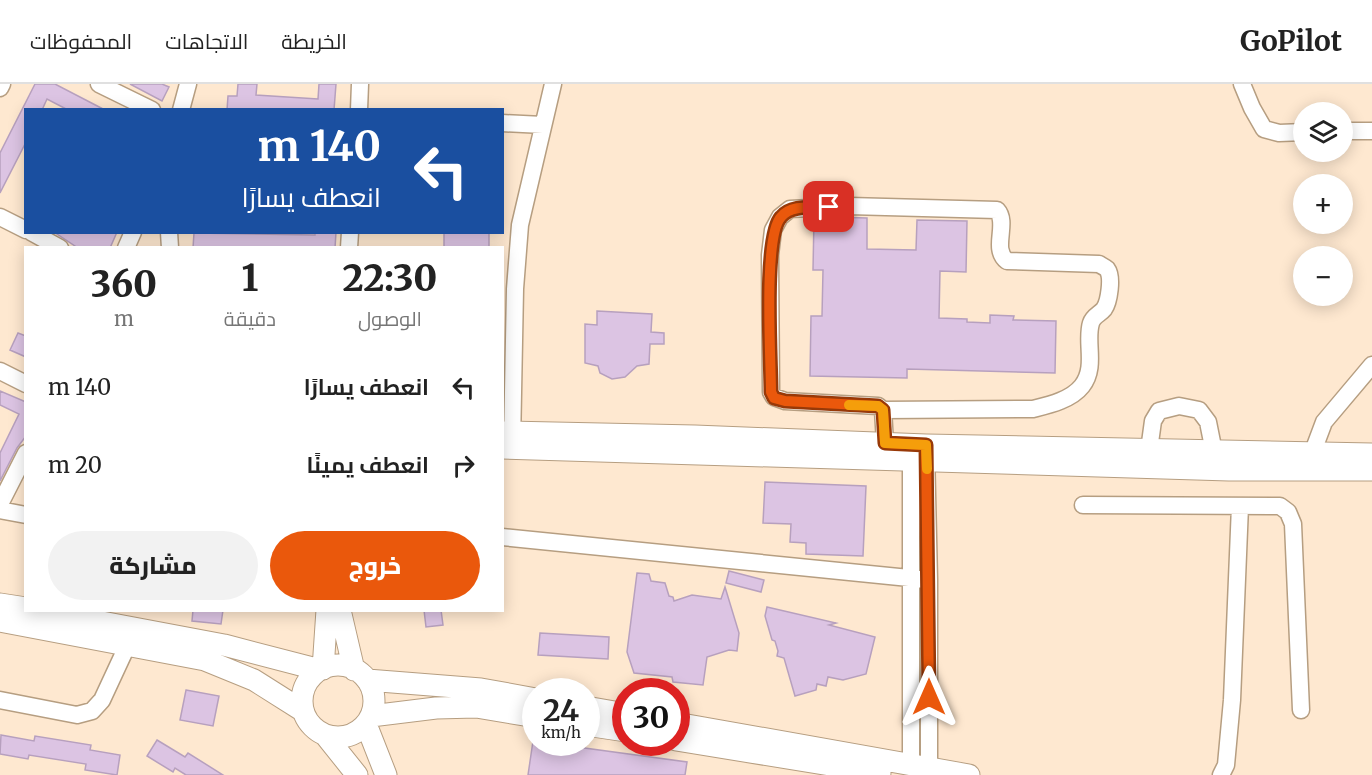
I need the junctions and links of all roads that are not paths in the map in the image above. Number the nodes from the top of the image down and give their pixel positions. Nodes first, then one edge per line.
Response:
1 (2, 84) edge
2 (99, 84) edge
3 (188, 84) edge
4 (360, 84) edge
5 (553, 84) edge
6 (1242, 84) edge
7 (0, 88) edge
8 (123, 103) edge
9 (144, 108) edge
10 (182, 108) edge
11 (359, 108) edge
12 (504, 123) edge
13 (543, 125) junction
14 (1353, 131) edge
15 (1372, 131) edge
16 (1293, 132) edge
17 (0, 217) edge
18 (24, 229) edge
19 (35, 234) edge
20 (56, 246) edge
21 (1372, 365) edge
22 (0, 371) edge
23 (24, 383) edge
24 (883, 410) junction
25 (507, 440) edge
26 (885, 443) junction
27 (695, 445) junction
28 (1149, 450) junction
29 (919, 452) junction
30 (1312, 454) junction
31 (1372, 454) edge
32 (24, 457) edge
33 (1224, 458) junction
34 (1372, 470) edge
35 (0, 504) edge
36 (1083, 505) dead end
37 (1240, 506) junction
38 (0, 510) edge
39 (24, 516) edge
40 (504, 537) edge
41 (912, 579) junction
42 (929, 580) junction
43 (0, 604) edge
44 (24, 608) edge
45 (49, 612) edge
46 (327, 612) edge
47 (341, 612) edge
48 (0, 621) edge
49 (128, 644) junction
50 (322, 669) junction
51 (361, 675) junction
52 (522, 696) edge
53 (0, 700) edge
54 (1301, 710) dead end
55 (303, 711) junction
56 (522, 715) edge
57 (368, 720) junction
58 (690, 725) edge
59 (325, 735) junction
60 (690, 742) edge
61 (920, 766) junction
62 (357, 775) edge
63 (386, 775) edge
64 (892, 775) edge
65 (969, 775) edge
66 (1221, 775) edge

1 - 7 street
2 - 8 street
3 - 10 street
4 - 11 street
5 - 13 street
6 - 16 street
8 - 9 street
12 - 13 street
13 - 25 street
14 - 15 street
17 - 18 street
19 - 20 street
21 - 30 street
22 - 23 street
24 - 24 street
24 - 26 street
25 - 27 main road
26 - 27 main road
26 - 29 main road
27 - 29 main road
28 - 29 main road
28 - 33 main road
28 - 33 street
29 - 33 main road
29 - 41 street
29 - 42 street
30 - 31 main road
30 - 33 main road
32 - 35 street
33 - 34 main road
36 - 37 street
37 - 54 street
37 - 66 street
38 - 39 street
40 - 41 street
41 - 42 street
41 - 61 street
42 - 61 street
43 - 44 main road
45 - 50 main road
46 - 50 main road
47 - 51 main road
48 - 49 main road
49 - 53 street
49 - 55 main road
50 - 51 main road
50 - 55 main road
51 - 52 main road
51 - 57 main road
55 - 59 main road
56 - 57 main road
57 - 59 main road
57 - 63 main road
58 - 61 main road
59 - 62 main road
60 - 64 main road
61 - 65 main road

